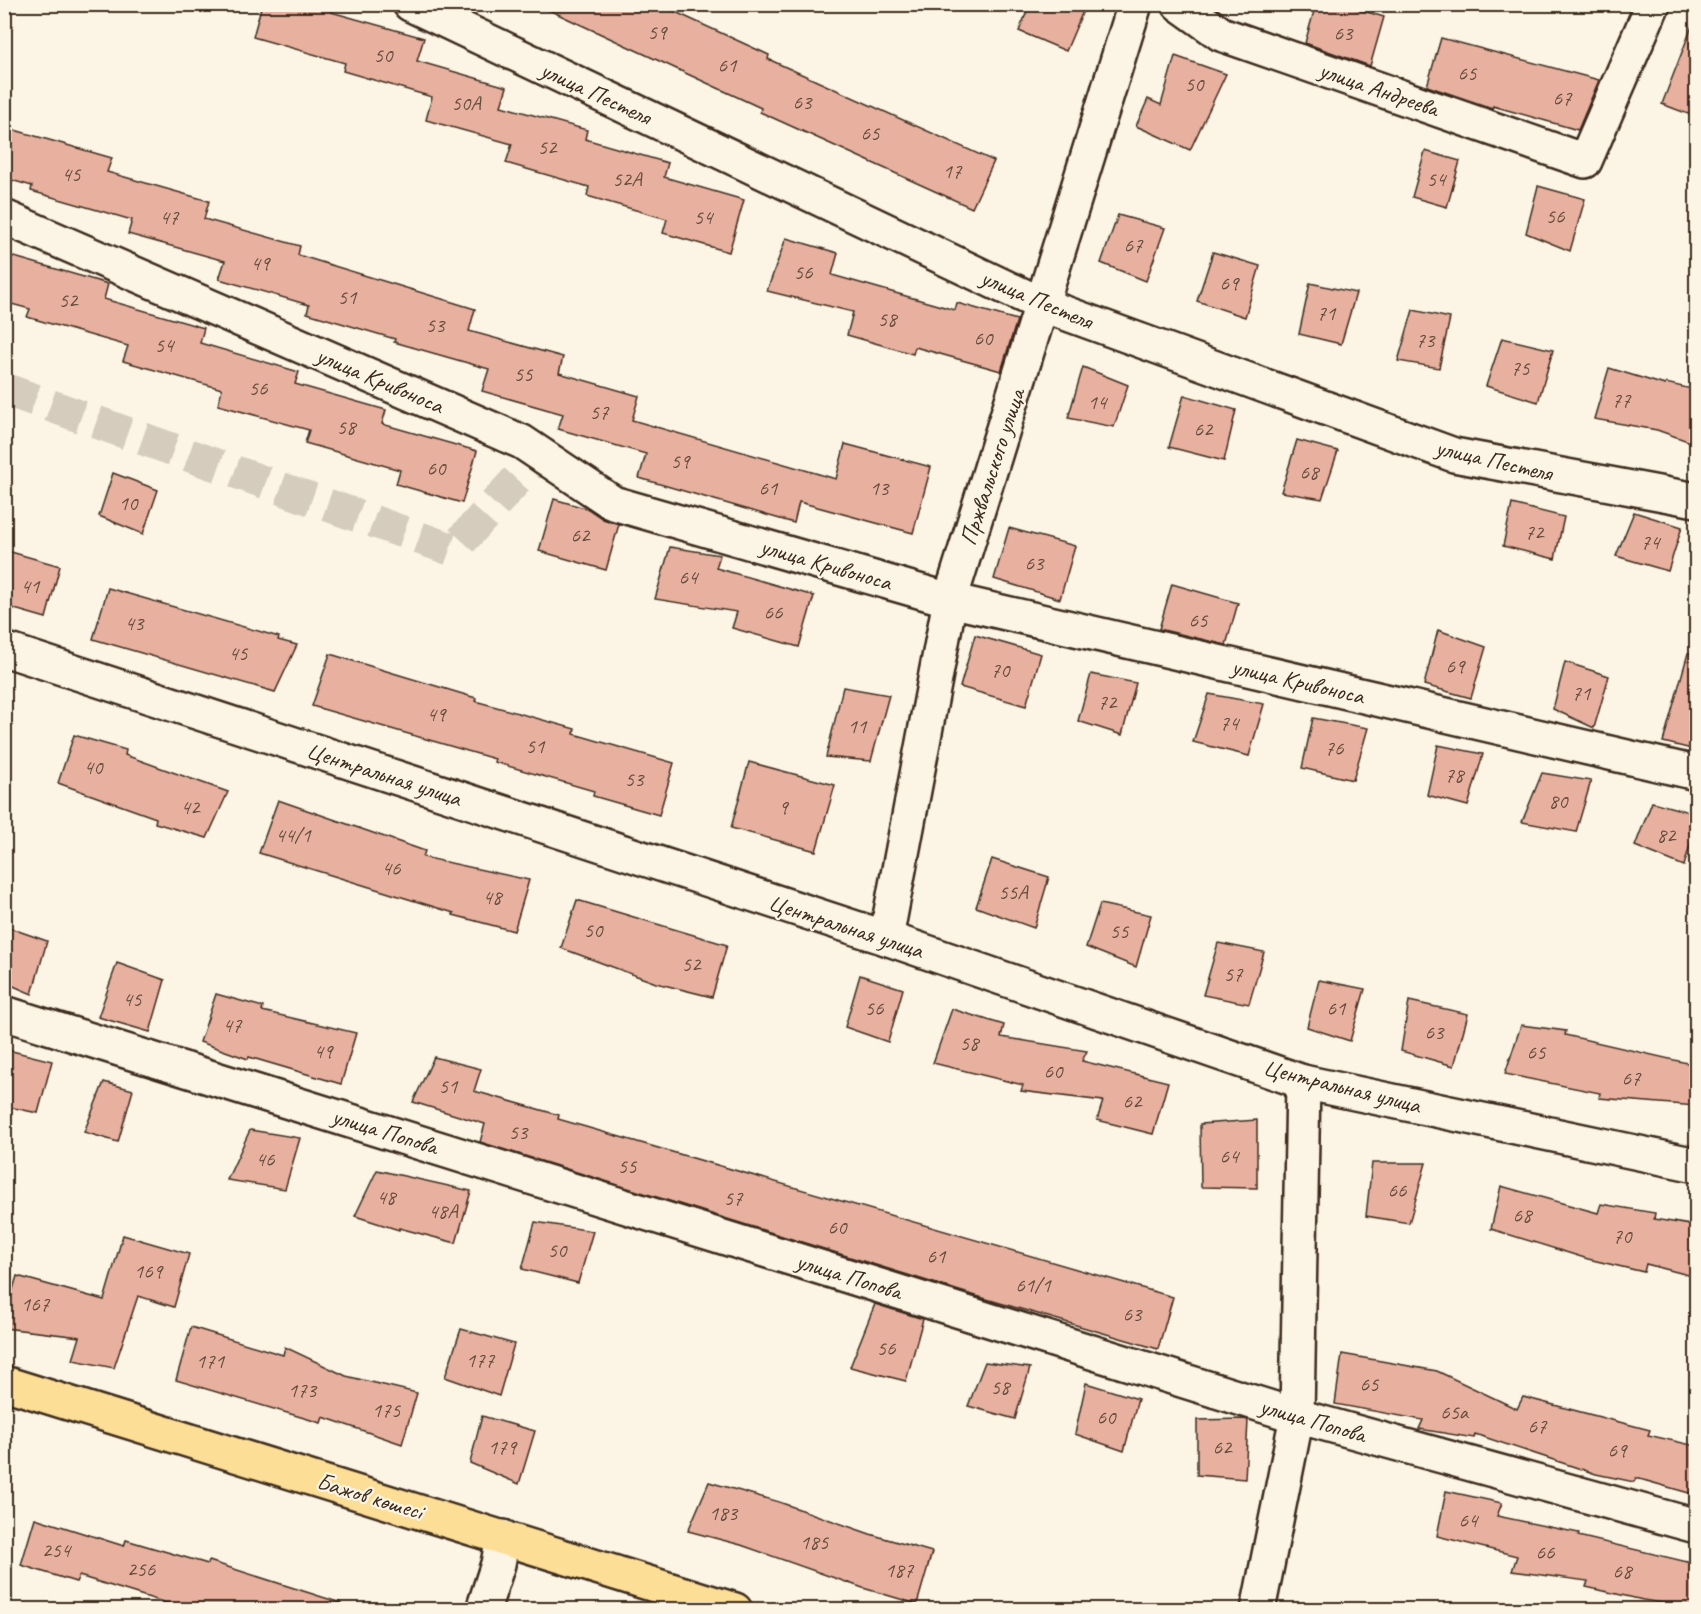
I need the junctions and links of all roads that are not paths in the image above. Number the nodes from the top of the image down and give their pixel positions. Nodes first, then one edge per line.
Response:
1 (410, 4) edge
2 (1136, 4) edge
3 (1179, 4) edge
4 (1653, 4) edge
5 (4, 218) edge
6 (1043, 305) junction
7 (1696, 500) edge
8 (950, 600) junction
9 (4, 650) edge
10 (1696, 773) edge
11 (886, 938) junction
12 (4, 1013) edge
13 (1303, 1082) junction
14 (1696, 1165) edge
15 (4, 1383) edge
16 (1297, 1416) junction
17 (1696, 1526) edge
18 (503, 1537) junction
19 (690, 1602) edge
20 (483, 1610) edge
21 (735, 1610) edge
22 (1258, 1610) edge

1 - 6 street, улица Пестеля
2 - 6 street, Пржвальского улица
3 - 4 street, улица Андреева
5 - 8 street, улица Кривоноса
6 - 7 street, улица Пестеля
6 - 8 street, Пржвальского улица
8 - 10 street, улица Кривоноса
8 - 11 street, Пржвальского улица
9 - 11 street, Центральная улица
11 - 13 street, Центральная улица
12 - 16 street, улица Попова
13 - 14 street, Центральная улица
13 - 16 street
15 - 18 main road, Бажов көшесі
16 - 17 street, улица Попова
16 - 22 street
18 - 19 main road, Бажов көшесі
18 - 20 street
19 - 21 main road, Бажов көшесі

